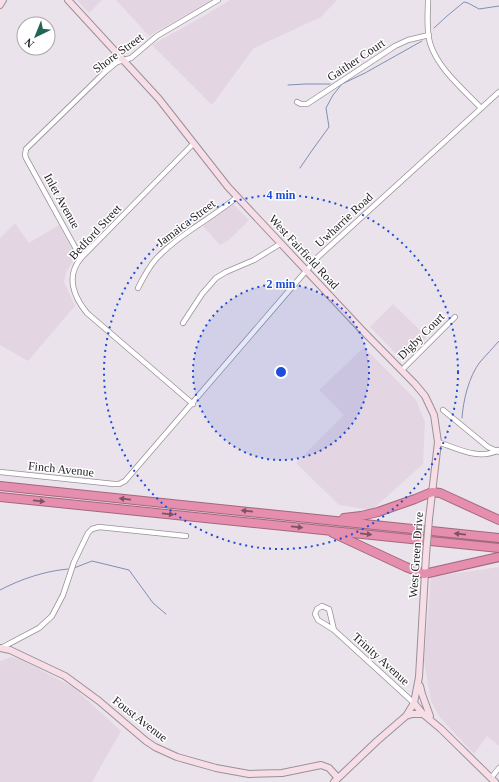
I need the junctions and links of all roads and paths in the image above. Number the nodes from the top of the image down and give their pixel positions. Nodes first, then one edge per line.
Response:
1 (4, 0) edge
2 (68, 0) edge
3 (218, 0) edge
4 (428, 0) edge
5 (0, 5) edge
6 (429, 35) junction
7 (124, 60) junction
8 (499, 92) edge
9 (297, 102) dead end
10 (481, 108) junction
11 (194, 143) junction
12 (25, 154) joint
13 (237, 197) junction
14 (280, 244) junction
15 (81, 258) junction
16 (306, 270) junction
17 (138, 288) dead end
18 (455, 317) dead end
19 (183, 323) dead end
20 (402, 370) junction
21 (193, 404) junction
22 (431, 409) joint
23 (443, 410) dead end
24 (438, 442) junction
25 (498, 451) edge
26 (0, 472) edge
27 (121, 483) joint
28 (0, 486) edge
29 (432, 492) junction
30 (0, 497) edge
31 (330, 520) junction
32 (499, 520) edge
33 (327, 530) junction
34 (186, 536) dead end
35 (499, 538) edge
36 (499, 548) edge
37 (499, 557) edge
38 (424, 574) junction
39 (334, 630) junction
40 (0, 648) edge
41 (419, 680) junction
42 (414, 703) junction
43 (423, 714) junction
44 (406, 716) junction
45 (430, 716) junction
46 (436, 725) junction
47 (394, 727) junction
48 (499, 768) edge
49 (493, 780) edge
50 (338, 781) edge

1 - 5 main road
2 - 7 main road, West Fairfield Road
3 - 7 street, Shore Street
4 - 6 street
6 - 9 street, Gaither Court
6 - 10 street
7 - 11 main road, West Fairfield Road
7 - 12 street, Shore Street
8 - 10 street, Uwharrie Road
10 - 16 street, Uwharrie Road
11 - 13 main road, West Fairfield Road
11 - 15 street, Bedford Street
12 - 15 street, Inlet Avenue
13 - 14 main road, West Fairfield Road
13 - 17 street, Jamaica Street
14 - 16 main road, West Fairfield Road
14 - 19 street
15 - 21 street, Bedford Street
16 - 20 main road, West Fairfield Road
16 - 21 street, Uwharrie Road
18 - 20 street, Digby Court
20 - 22 main road, West Fairfield Road
21 - 27 street, Uwharrie Road
22 - 24 main road, West Green Drive
23 - 25 street
24 - 25 street
24 - 29 main road, West Green Drive
26 - 27 street, Finch Avenue
31 -> 28 highway
29 - 31 highway
29 - 32 highway
29 - 38 main road, West Green Drive, bridge
30 -> 33 highway
35 -> 31 highway
33 -> 36 highway
33 - 38 highway
34 - 40 street
37 - 38 highway
38 - 41 main road, West Green Drive
39 - 39 street, Trinity Avenue
39 - 42 street, Trinity Avenue
40 - 50 main road, Foust Avenue
41 - 42 main road, West Green Drive
41 - 45 main road
42 - 43 main road, Trinity Avenue
42 - 44 main road, West Green Drive
42 - 45 main road, Trinity Avenue
42 - 47 main road, West Green Drive
43 - 44 main road
43 - 46 main road, Trinity Avenue
44 - 47 main road, West Green Drive
45 - 46 main road, Trinity Avenue
46 - 49 main road, Trinity Avenue
47 - 50 main road, West Green Drive
48 - 49 street

